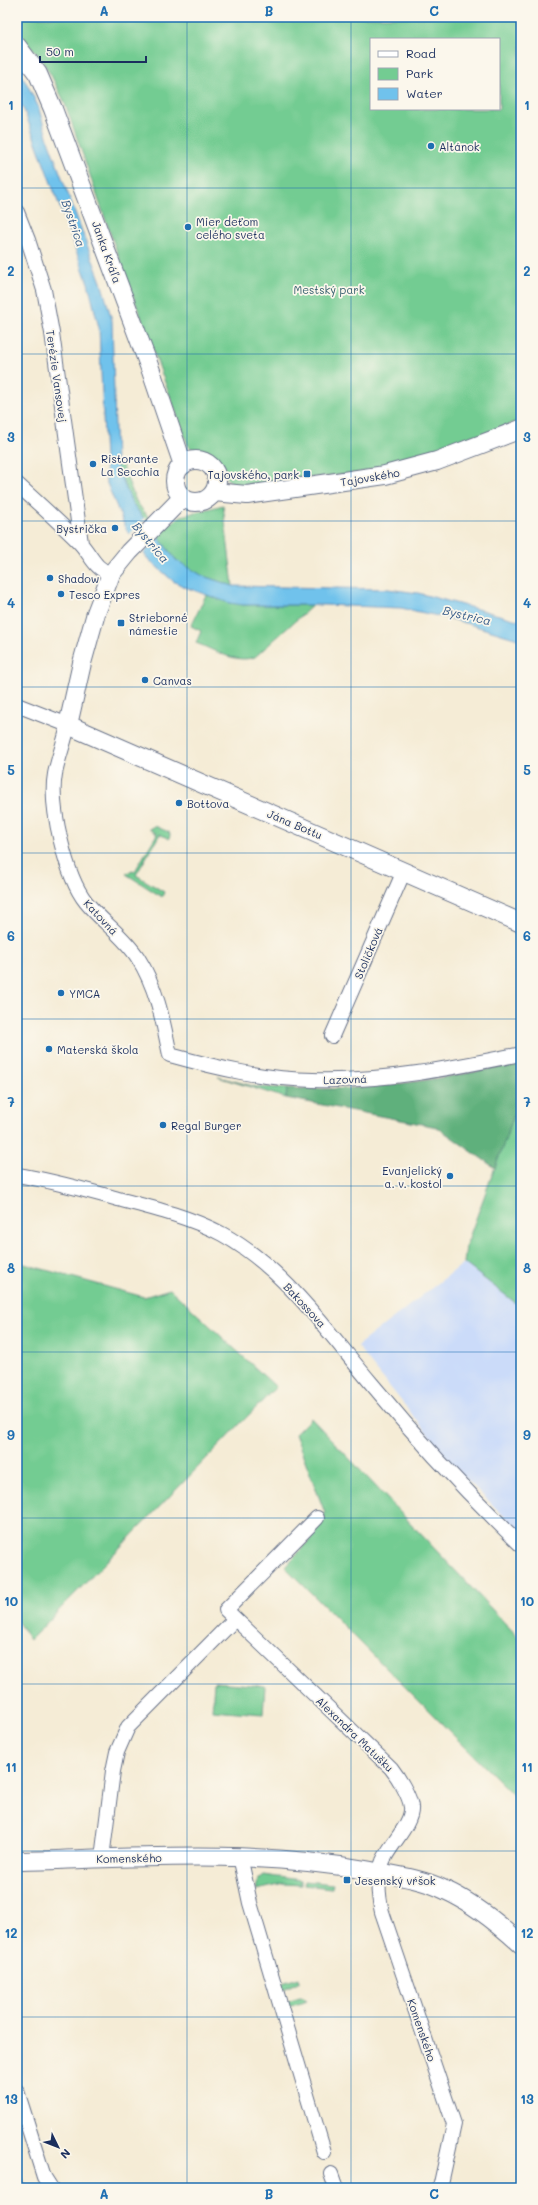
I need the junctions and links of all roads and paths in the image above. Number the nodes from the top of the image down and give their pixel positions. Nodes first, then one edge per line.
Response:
1 (17, 46) edge
2 (17, 212) edge
3 (521, 429) edge
4 (183, 464) junction
5 (17, 484) edge
6 (214, 492) junction
7 (183, 497) junction
8 (81, 544) junction
9 (111, 574) junction
10 (17, 705) edge
11 (68, 725) junction
12 (404, 871) junction
13 (521, 923) edge
14 (332, 1036) dead end
15 (521, 1054) edge
16 (170, 1056) joint
17 (17, 1175) edge
18 (317, 1518) dead end
19 (521, 1545) edge
20 (235, 1619) junction
21 (240, 1856) junction
22 (102, 1858) junction
23 (19, 1865) edge
24 (380, 1872) junction
25 (521, 1944) edge
26 (17, 2090) edge
27 (324, 2152) dead end
28 (331, 2174) dead end
29 (51, 2188) edge
30 (336, 2188) edge
31 (440, 2188) edge

1 - 4 street, Janka Kráľa
2 - 8 street, Terézie Vansovej
3 - 6 street, Tajovského
4 - 6 street
4 - 7 street
5 - 8 street, Terézie Vansovej
6 - 7 street
7 - 9 street
8 - 9 street, Terézie Vansovej
9 - 11 street
10 - 11 street
11 - 12 street, Jána Bottu
11 - 16 street, Katovná
12 - 13 street, Jána Bottu
12 - 14 street, Stoličková
15 - 16 street, Lazovná
17 - 19 street, Bakossova
18 - 20 street
20 - 22 street
20 - 24 street, Alexandra Matušku
21 - 22 street, Komenského
21 - 24 street, Komenského
21 - 27 street
22 - 23 street, Komenského
24 - 25 street, Komenského
24 - 31 street, Komenského
26 - 29 street
28 - 30 street

